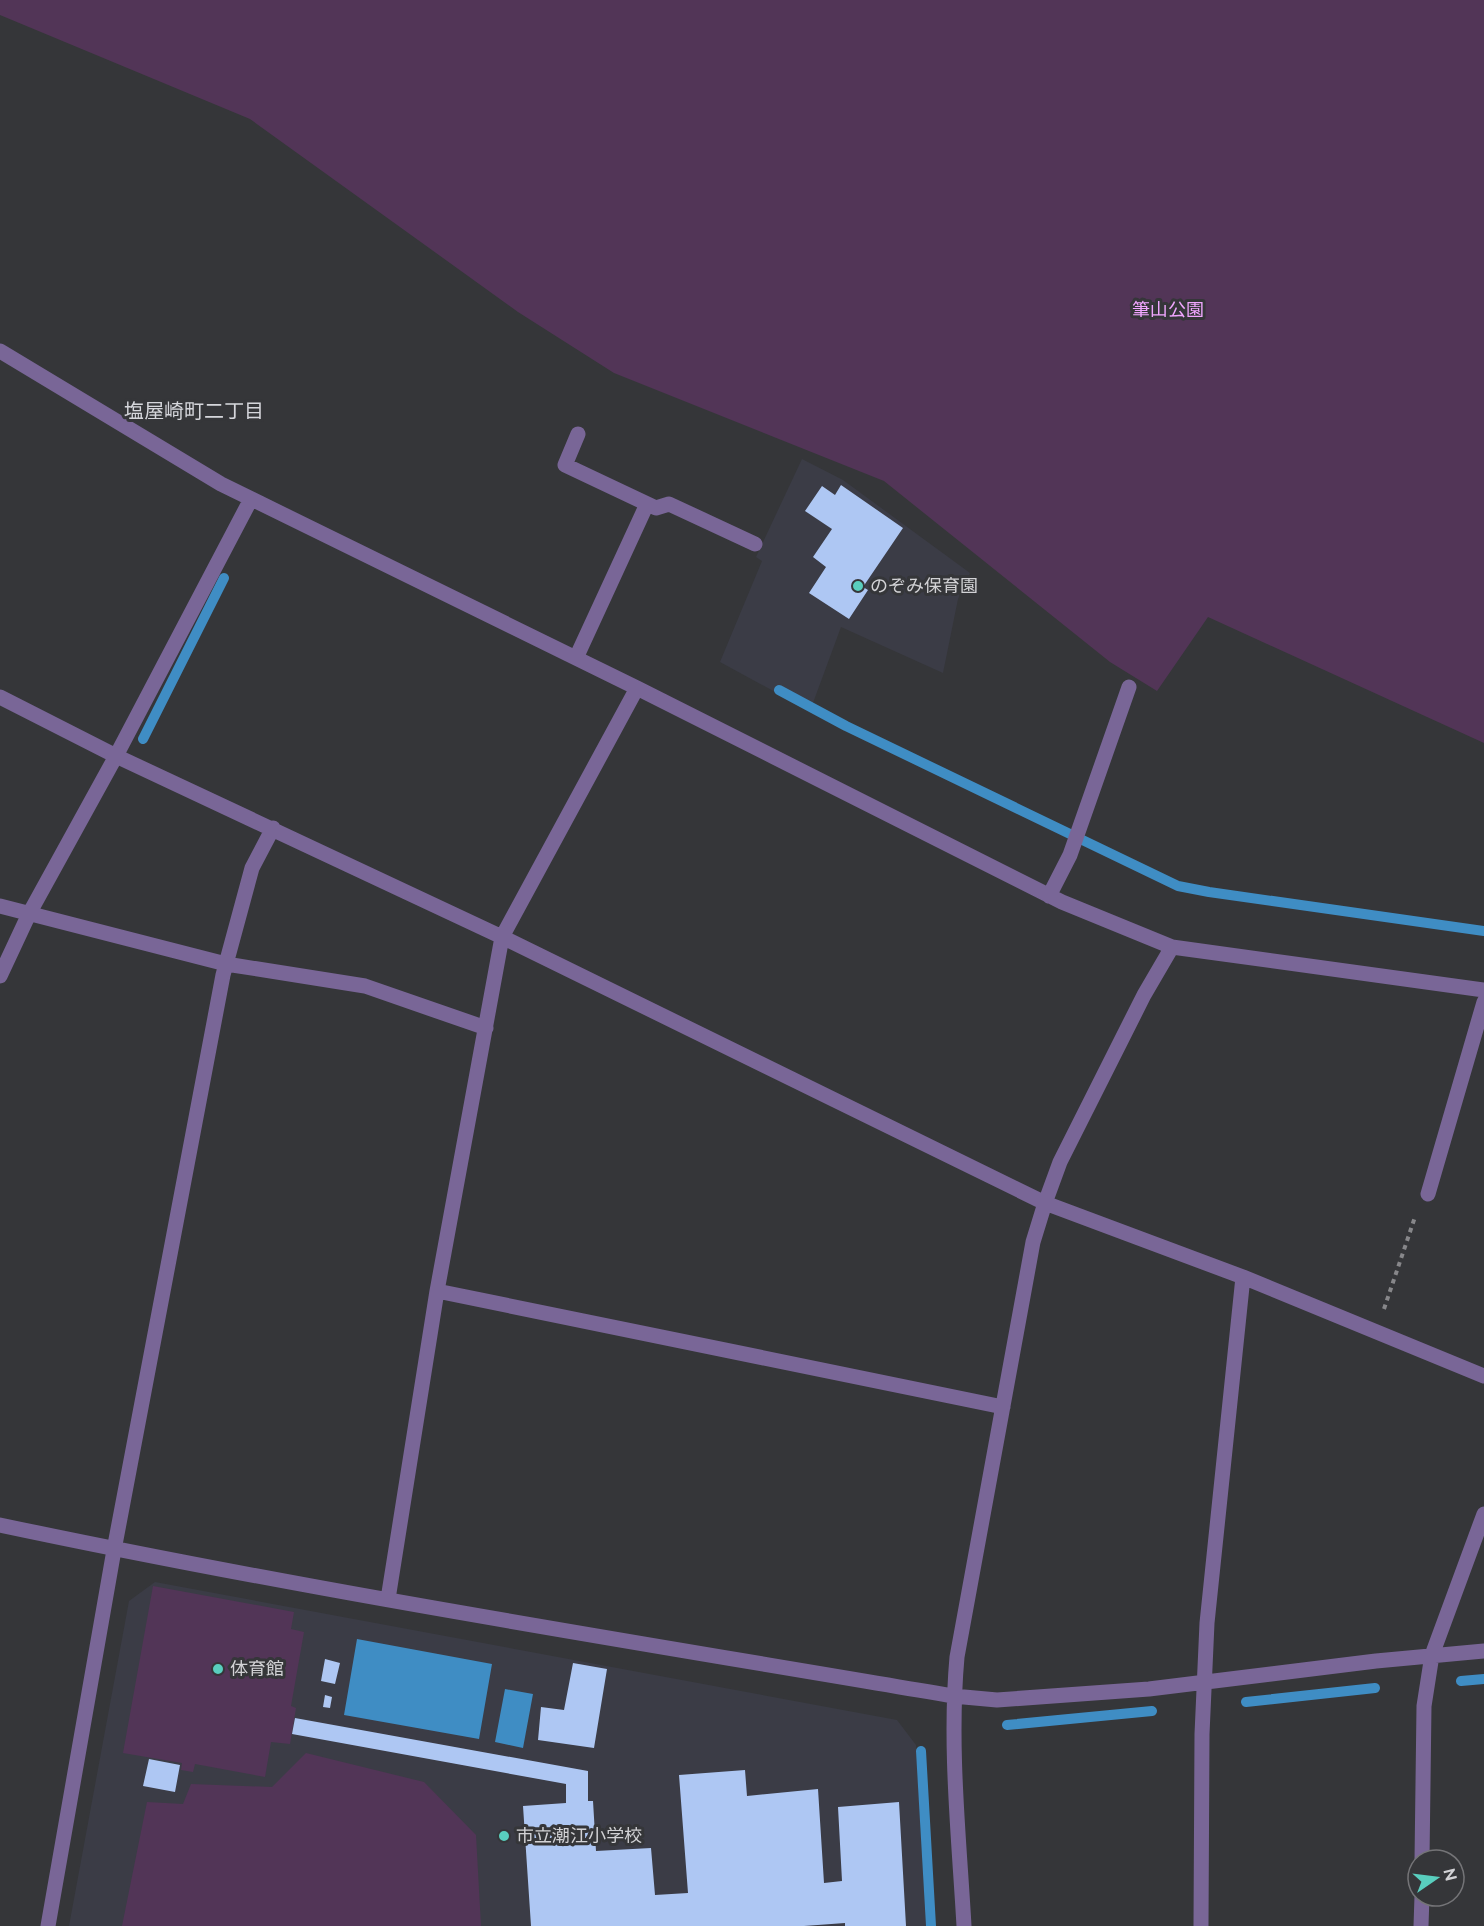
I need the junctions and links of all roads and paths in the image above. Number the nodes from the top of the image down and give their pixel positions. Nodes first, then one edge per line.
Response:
1 (0, 351) edge
2 (578, 434) dead end
3 (251, 499) junction
4 (647, 504) junction
5 (755, 544) dead end
6 (576, 658) junction
7 (1129, 687) dead end
8 (637, 688) junction
9 (0, 697) edge
10 (116, 756) junction
11 (273, 828) junction
12 (1049, 896) junction
13 (0, 906) edge
14 (29, 914) junction
15 (502, 937) junction
16 (1172, 947) junction
17 (226, 964) junction
18 (0, 976) edge
19 (1484, 990) edge
20 (1484, 1002) edge
21 (486, 1028) junction
22 (1428, 1194) joint
23 (1045, 1203) junction
24 (1243, 1277) junction
25 (437, 1291) junction
26 (1376, 1333) junction
27 (1484, 1376) edge
28 (1003, 1407) junction
29 (1484, 1515) edge
30 (0, 1525) edge
31 (114, 1550) junction
32 (388, 1599) junction
33 (1484, 1651) edge
34 (1432, 1655) junction
35 (1204, 1681) junction
36 (953, 1696) junction
37 (1422, 1848) edge
38 (1422, 1908) edge
39 (48, 1926) edge
40 (964, 1926) edge
41 (1201, 1926) edge
42 (1421, 1926) edge

1 - 3 street
2 - 4 street
3 - 6 street
3 - 10 street
4 - 5 street
4 - 6 street
6 - 8 street
7 - 12 street
8 - 12 street
8 - 15 street
9 - 10 street
10 - 11 street
10 - 14 street
11 - 15 street
11 - 17 street
12 - 16 street
13 - 14 street
14 - 17 street
14 - 18 street
15 - 21 street
15 - 23 street
16 - 19 street
16 - 23 street
17 - 21 street
17 - 31 street
20 - 22 street
21 - 25 street
22 - 26 path
23 - 24 street
23 - 28 street
24 - 26 street
24 - 35 street
25 - 28 street
25 - 32 street
26 - 27 street
28 - 36 street
29 - 34 street
30 - 31 street
31 - 32 street
31 - 39 street
32 - 36 street
33 - 34 street
34 - 35 street
34 - 37 street
35 - 36 street
35 - 41 street
36 - 40 street
38 - 42 street

